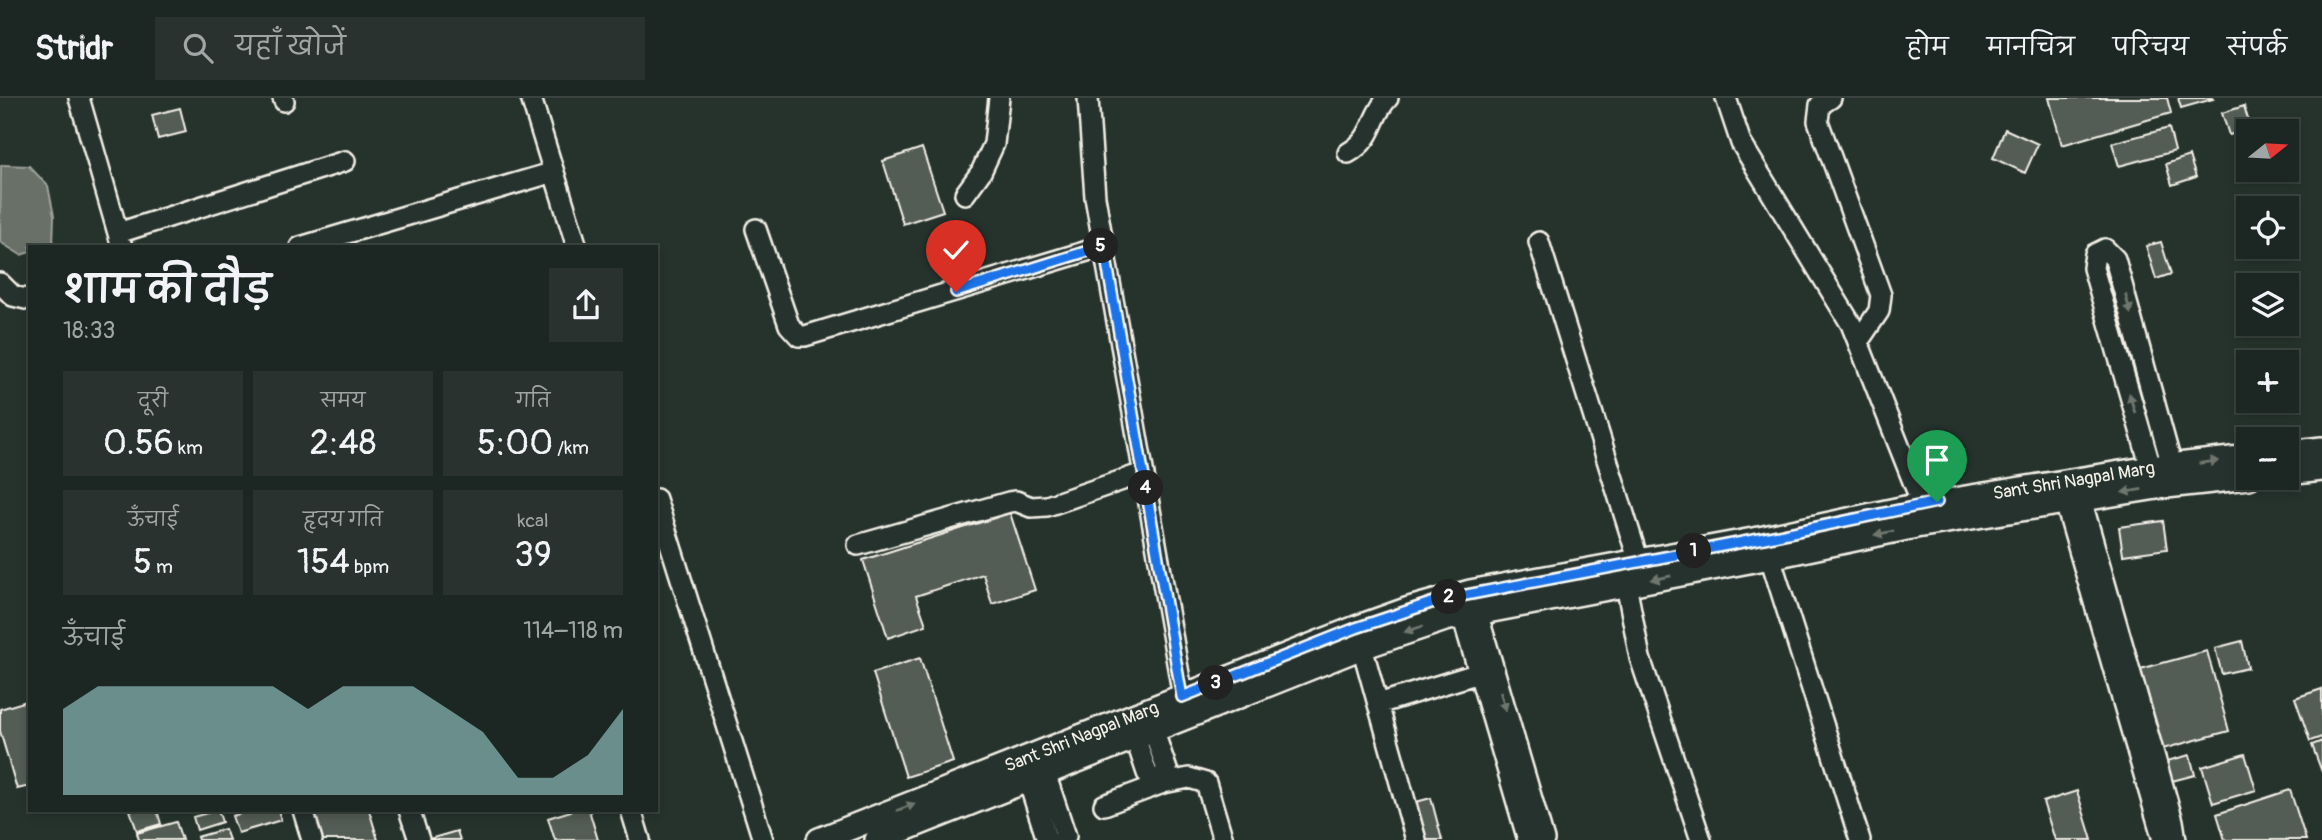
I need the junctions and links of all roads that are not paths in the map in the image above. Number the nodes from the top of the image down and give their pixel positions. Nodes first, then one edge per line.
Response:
1 (79, 98) edge
2 (531, 98) edge
3 (999, 98) edge
4 (1088, 98) edge
5 (1387, 98) edge
6 (1726, 98) edge
7 (1831, 98) edge
8 (1348, 153) dead end
9 (345, 161) dead end
10 (554, 172) junction
11 (965, 194) dead end
12 (757, 229) dead end
13 (120, 240) edge
14 (1539, 242) dead end
15 (307, 245) edge
16 (576, 245) edge
17 (1104, 246) junction
18 (0, 284) edge
19 (28, 300) edge
20 (1858, 342) junction
21 (2322, 449) edge
22 (2299, 452) edge
23 (2236, 458) edge
24 (2162, 467) junction
25 (2322, 469) edge
26 (2299, 472) edge
27 (1143, 473) junction
28 (2236, 479) edge
29 (2073, 501) junction
30 (658, 505) edge
31 (1923, 505) junction
32 (858, 545) dead end
33 (1770, 557) junction
34 (1639, 562) junction
35 (1626, 584) junction
36 (1469, 613) junction
37 (1362, 647) junction
38 (1486, 671) junction
39 (1378, 704) junction
40 (1184, 707) junction
41 (1144, 733) junction
42 (1036, 776) junction
43 (1163, 780) junction
44 (1104, 805) dead end
45 (304, 812) edge
46 (410, 812) edge
47 (632, 812) edge
48 (312, 840) edge
49 (419, 840) edge
50 (640, 840) edge
51 (763, 840) edge
52 (819, 840) edge
53 (877, 840) edge
54 (1047, 840) edge
55 (1063, 840) edge
56 (1223, 840) edge
57 (1416, 840) edge
58 (1528, 840) edge
59 (1544, 840) edge
60 (1701, 840) edge
61 (1860, 840) edge
62 (2163, 840) edge
63 (2176, 840) edge

1 - 13 street
2 - 10 street
3 - 11 street
4 - 17 street
5 - 8 street
6 - 20 street
7 - 20 street
9 - 13 street
10 - 15 street
10 - 16 street
12 - 17 street
14 - 34 street
17 - 27 street
18 - 19 street
20 - 31 street
21 - 22 main road
24 -> 23 main road, Sant Shri Nagpal Marg
24 -> 24 street
24 - 31 main road, Sant Shri Nagpal Marg
25 - 26 main road
27 - 32 street
27 - 40 street
28 -> 29 main road, Sant Shri Nagpal Marg
29 -> 33 main road, Sant Shri Nagpal Marg
29 - 62 street
29 - 63 street
30 - 51 street
31 - 34 main road, Sant Shri Nagpal Marg
33 -> 35 main road, Sant Shri Nagpal Marg
33 - 61 street
34 - 40 main road, Sant Shri Nagpal Marg
35 - 36 main road, Sant Shri Nagpal Marg
35 - 60 street
36 -> 37 main road, Sant Shri Nagpal Marg
36 - 38 street
37 - 39 street
37 - 40 main road, Sant Shri Nagpal Marg
38 - 39 street
38 - 58 street
38 -> 59 street
39 - 57 street
40 - 41 main road, Sant Shri Nagpal Marg
52 -> 40 main road, Sant Shri Nagpal Marg
41 - 42 main road, Sant Shri Nagpal Marg
41 - 43 street
42 - 53 main road, Sant Shri Nagpal Marg
42 - 54 street
42 - 55 street
43 - 44 street
43 - 56 street
45 - 48 street
46 - 49 street
47 - 50 street

